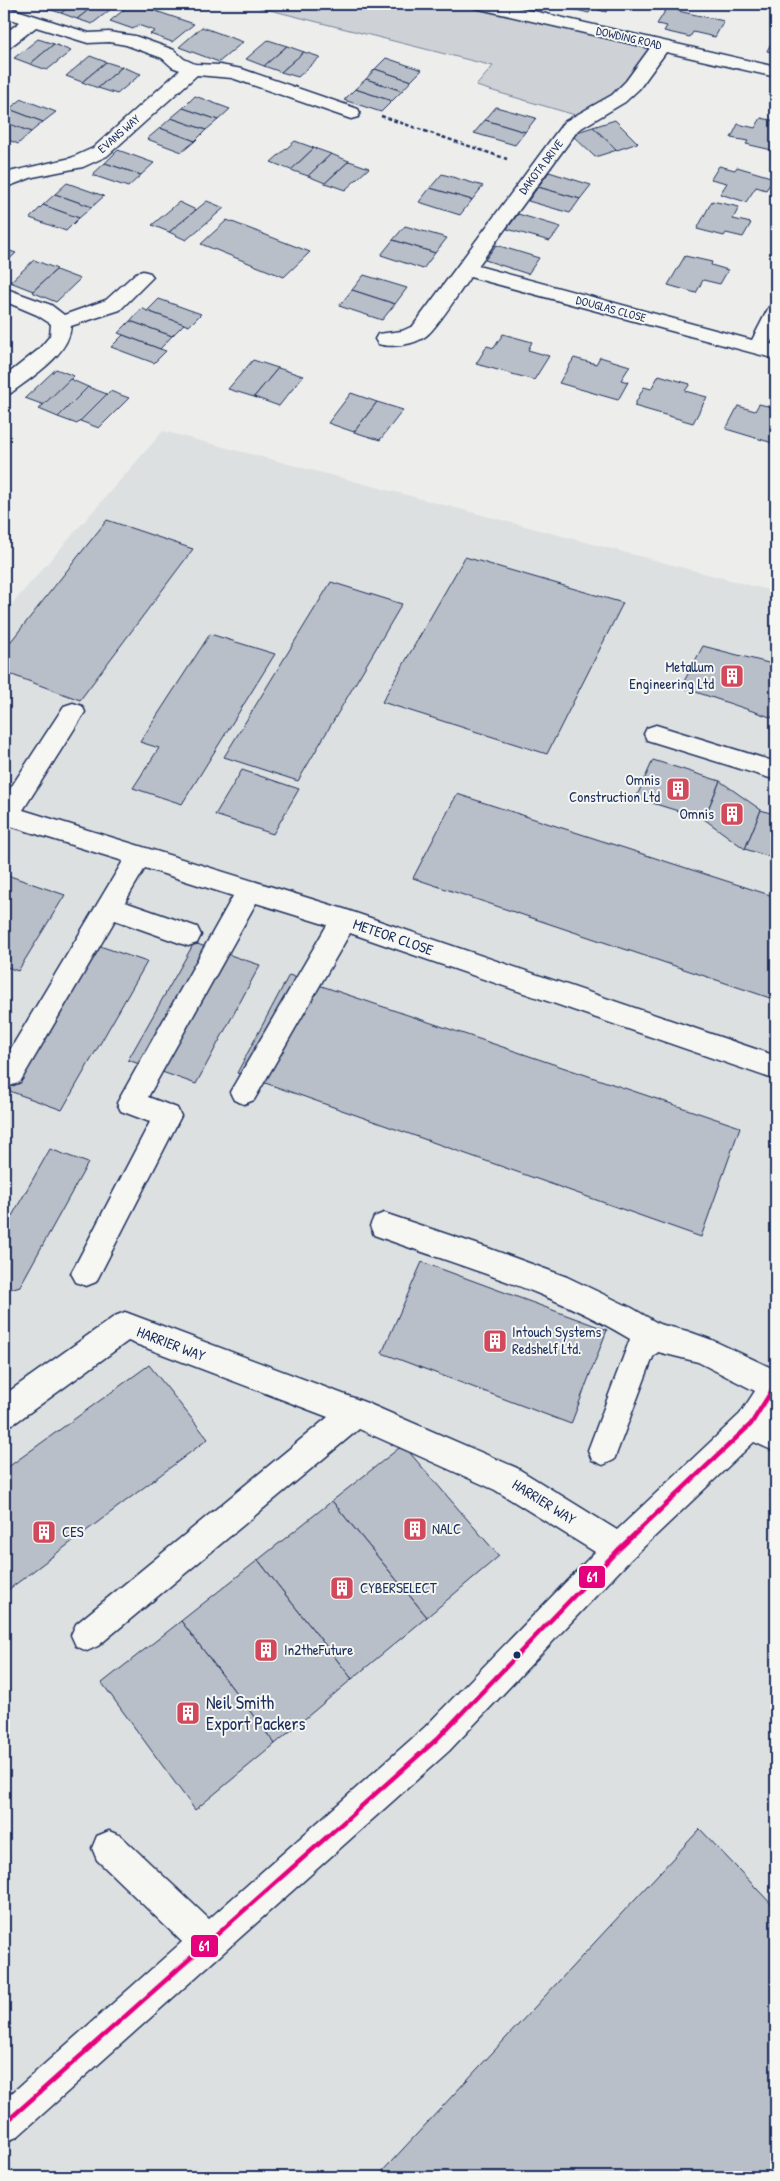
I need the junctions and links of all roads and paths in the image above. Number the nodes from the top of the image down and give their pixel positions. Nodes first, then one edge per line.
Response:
1 (481, 4) edge
2 (4, 11) edge
3 (32, 21) junction
4 (4, 43) edge
5 (662, 45) junction
6 (192, 69) junction
7 (776, 72) edge
8 (336, 87) dead end
9 (320, 103) junction
10 (351, 113) joint
11 (539, 169) junction
12 (4, 182) edge
13 (465, 269) junction
14 (143, 277) dead end
15 (4, 294) edge
16 (776, 312) edge
17 (61, 322) junction
18 (385, 339) dead end
19 (767, 350) edge
20 (4, 388) edge
21 (73, 712) dead end
22 (656, 734) dead end
23 (776, 772) edge
24 (5, 814) edge
25 (139, 856) junction
26 (250, 891) junction
27 (109, 907) junction
28 (344, 920) junction
29 (188, 935) dead end
30 (776, 1068) edge
31 (10, 1074) dead end
32 (244, 1092) dead end
33 (384, 1226) dead end
34 (86, 1273) dead end
35 (653, 1337) junction
36 (775, 1385) edge
37 (4, 1412) edge
38 (356, 1413) junction
39 (764, 1430) edge
40 (602, 1450) dead end
41 (619, 1549) junction
42 (87, 1635) dead end
43 (109, 1848) dead end
44 (209, 1943) junction
45 (4, 2124) edge

1 - 5 street, DOWDING ROAD
2 - 3 street
3 - 4 street
3 - 6 street
5 - 7 street, DOWDING ROAD
5 - 11 street, DAKOTA DRIVE
6 - 9 street
6 - 12 street, EVANS WAY
8 - 9 street
9 - 10 street
10 - 11 path
11 - 13 street, DAKOTA DRIVE
13 - 18 street, DAKOTA DRIVE
13 - 19 street, DOUGLAS CLOSE
14 - 17 street
15 - 17 street
16 - 19 street, DOUGLAS CLOSE
17 - 20 street
21 - 24 street, METEOR CLOSE
22 - 23 street
24 - 25 street, METEOR CLOSE
25 - 26 street, METEOR CLOSE
25 - 27 street
26 - 28 street, METEOR CLOSE
26 - 34 street
27 - 29 street
27 - 31 street
28 - 30 street, METEOR CLOSE
28 - 32 street
33 - 35 street
35 - 36 street
35 - 40 street
36 - 39 street
37 - 38 street, HARRIER WAY
38 - 41 street, HARRIER WAY
38 - 42 street
39 - 41 street
41 - 44 street
43 - 44 street
44 - 45 street

